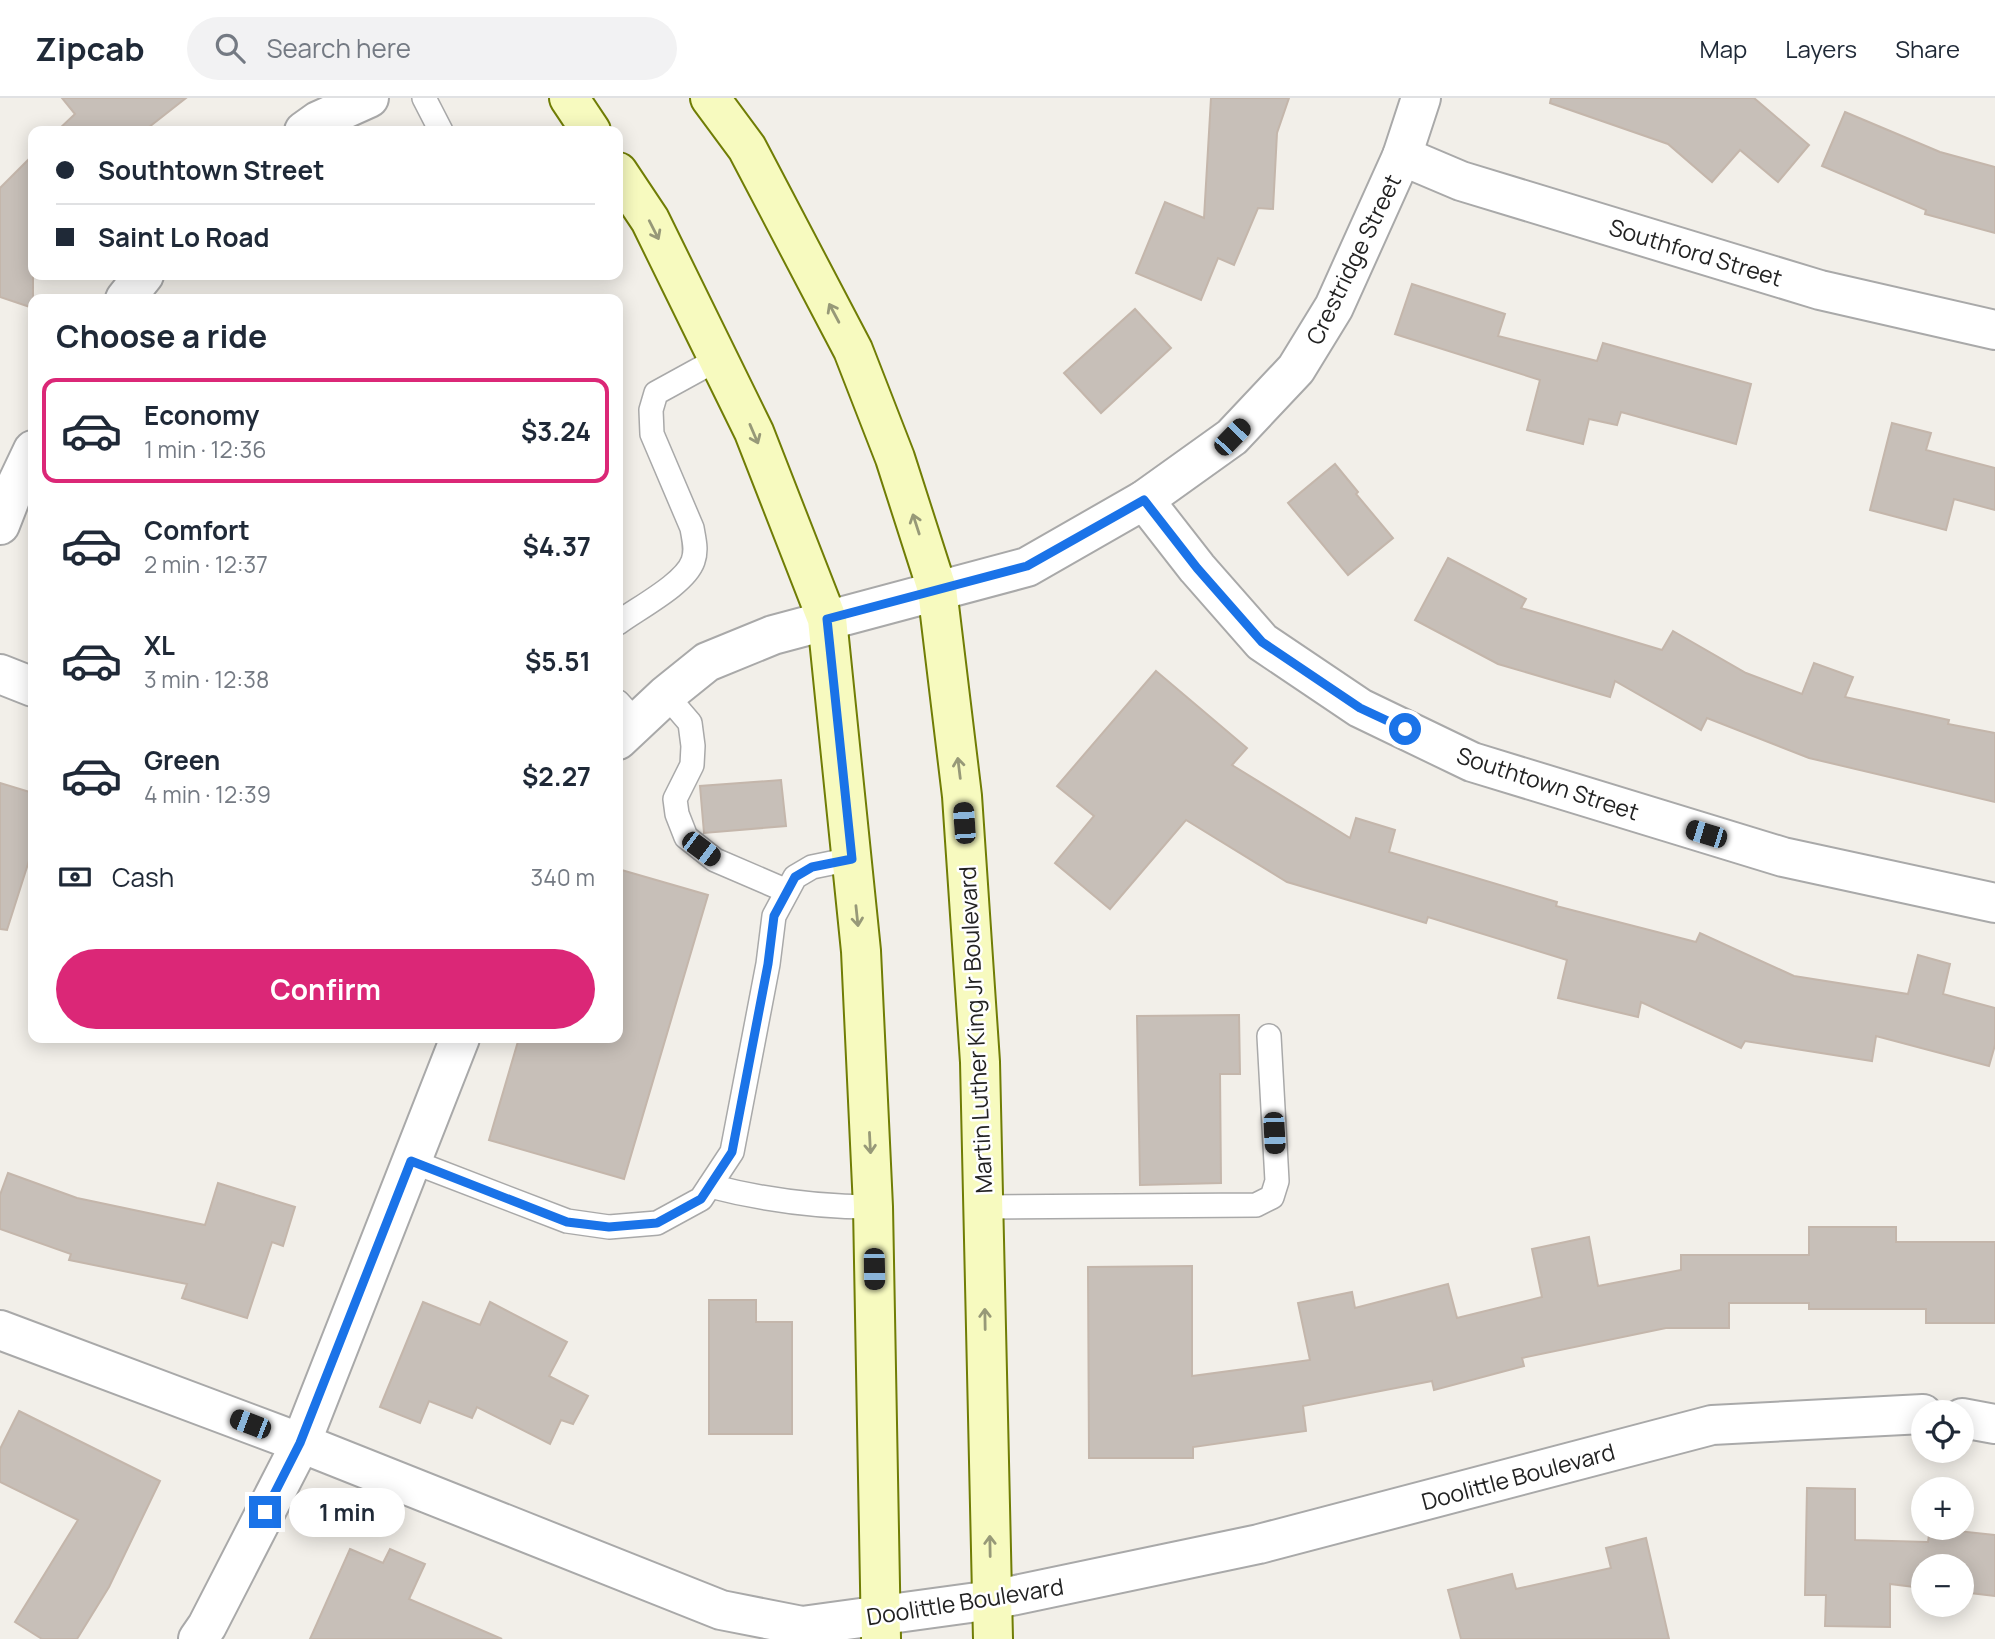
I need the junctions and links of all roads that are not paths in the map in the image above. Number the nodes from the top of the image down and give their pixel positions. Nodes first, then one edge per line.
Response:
1 (369, 98) edge
2 (424, 98) edge
3 (710, 98) edge
4 (1421, 98) edge
5 (311, 126) edge
6 (438, 126) edge
7 (1402, 156) junction
8 (623, 180) edge
9 (140, 280) edge
10 (129, 294) edge
11 (1995, 330) edge
12 (718, 359) junction
13 (28, 460) edge
14 (1144, 500) junction
15 (0, 525) edge
16 (937, 589) junction
17 (827, 619) junction
18 (623, 620) edge
19 (0, 674) edge
20 (28, 685) edge
21 (666, 695) junction
22 (624, 721) edge
23 (852, 859) junction
24 (787, 891) junction
25 (1995, 903) edge
26 (1269, 1036) dead end
27 (458, 1043) edge
28 (411, 1161) junction
29 (710, 1186) junction
30 (983, 1207) junction
31 (873, 1208) junction
32 (0, 1330) edge
33 (1911, 1415) edge
34 (1974, 1420) edge
35 (1995, 1424) edge
36 (300, 1443) junction
37 (992, 1600) junction
38 (880, 1627) edge
39 (771, 1630) edge
40 (198, 1639) edge
41 (993, 1639) edge

1 - 5 street
2 - 6 lane
16 -> 3 main road, Martin Luther King Jr Boulevard
4 - 7 street, Crestridge Street
7 - 11 street, Southford Street
7 - 14 street, Crestridge Street
8 -> 12 main road
9 - 10 street
12 -> 17 main road
12 - 18 lane
13 - 15 street
14 - 16 street, Crestridge Street
14 - 25 street, Southtown Street
16 - 17 street, Crestridge Street
30 -> 16 main road, Martin Luther King Jr Boulevard
17 - 21 street, Crestridge Street
17 - 23 main road
19 - 20 street
21 - 22 street, Crestridge Street
21 - 24 lane
23 - 24 lane
23 -> 31 main road
24 - 29 lane
26 - 30 lane
27 - 28 street
28 - 29 lane
28 - 36 street
29 - 31 lane
37 -> 30 main road, Martin Luther King Jr Boulevard
31 - 38 main road
32 - 36 street, Doolittle Boulevard
33 - 37 street, Doolittle Boulevard
34 - 35 street
36 - 39 street, Doolittle Boulevard
36 - 40 street
37 - 38 street, Doolittle Boulevard
37 - 41 main road, Martin Luther King Jr Boulevard
38 - 39 street, Doolittle Boulevard

